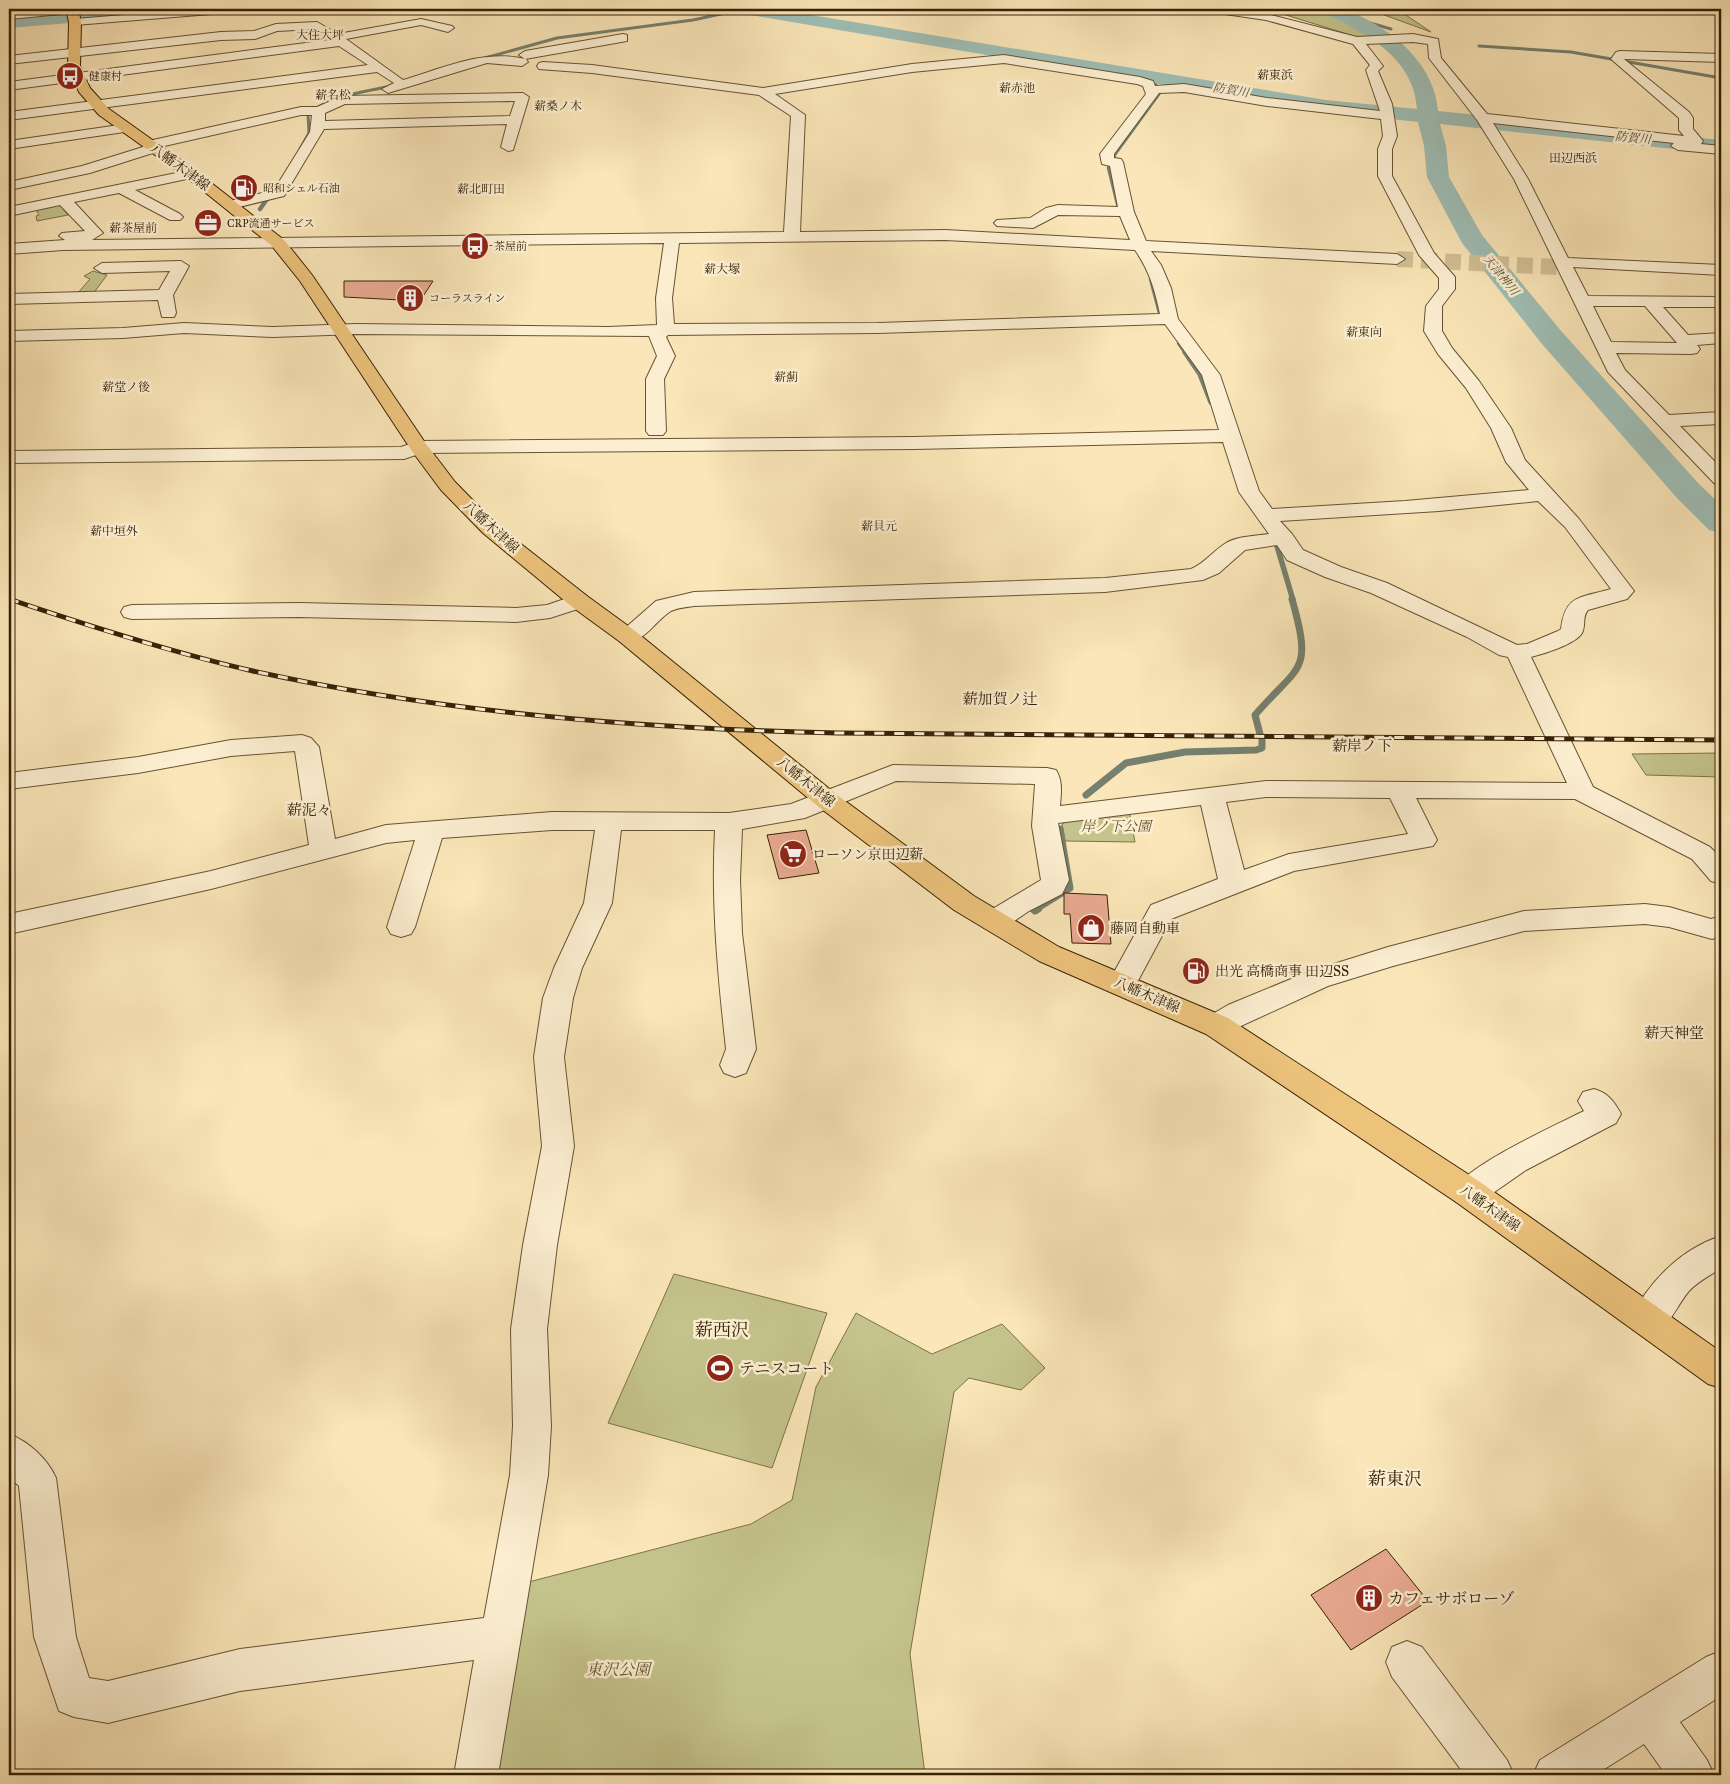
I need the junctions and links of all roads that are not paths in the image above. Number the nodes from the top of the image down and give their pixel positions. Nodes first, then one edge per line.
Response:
1 (230, 9) edge
2 (236, 9) edge
3 (1211, 9) edge
4 (176, 13) junction
5 (74, 14) edge
6 (9, 16) edge
7 (448, 28) dead end
8 (255, 35) junction
9 (623, 38) dead end
10 (337, 40) junction
11 (1358, 41) junction
12 (74, 52) junction
13 (265, 52) junction
14 (1721, 58) edge
15 (506, 59) junction
16 (9, 60) edge
17 (522, 62) dead end
18 (543, 66) dead end
19 (377, 68) junction
20 (435, 76) junction
21 (78, 77) junction
22 (476, 77) dead end
23 (397, 80) dead end
24 (280, 81) junction
25 (509, 83) dead end
26 (9, 86) edge
27 (1152, 90) junction
28 (763, 92) junction
29 (504, 97) junction
30 (342, 100) junction
31 (97, 105) junction
32 (312, 114) junction
33 (9, 116) edge
34 (1388, 116) junction
35 (515, 120) junction
36 (1486, 122) junction
37 (126, 128) junction
38 (9, 145) edge
39 (151, 146) junction
40 (508, 147) dead end
41 (1701, 148) junction
42 (1721, 150) edge
43 (1721, 164) edge
44 (191, 174) junction
45 (9, 186) edge
46 (121, 188) junction
47 (64, 200) junction
48 (231, 205) junction
49 (9, 211) edge
50 (1121, 211) junction
51 (175, 217) dead end
52 (885, 220) dead end
53 (988, 221) dead end
54 (792, 236) junction
55 (849, 236) junction
56 (672, 238) junction
57 (9, 239) edge
58 (278, 243) junction
59 (1139, 244) junction
60 (9, 249) edge
61 (1397, 259) tunnel mouth
62 (1568, 265) junction
63 (102, 268) dead end
64 (1721, 270) edge
65 (1721, 277) edge
66 (165, 294) junction
67 (9, 299) edge
68 (1581, 301) junction
69 (1721, 302) edge
70 (1651, 303) junction
71 (1165, 320) junction
72 (170, 330) junction
73 (341, 330) junction
74 (662, 332) junction
75 (9, 336) edge
76 (1721, 338) edge
77 (1683, 340) junction
78 (1604, 347) junction
79 (1721, 418) edge
80 (1666, 421) junction
81 (656, 431) dead end
82 (1224, 436) junction
83 (419, 447) junction
84 (9, 456) edge
85 (1721, 479) edge
86 (1543, 494) junction
87 (1266, 515) junction
88 (1278, 538) junction
89 (579, 601) junction
90 (132, 612) dead end
91 (627, 636) junction
92 (1517, 652) junction
93 (9, 781) edge
94 (1399, 789) junction
95 (1580, 791) junction
96 (1211, 795) junction
97 (828, 801) junction
98 (1046, 816) junction
99 (609, 821) junction
100 (729, 822) junction
101 (430, 830) junction
102 (322, 850) junction
103 (1721, 875) edge
104 (1232, 884) junction
105 (994, 921) junction
106 (9, 924) edge
107 (401, 927) dead end
108 (1718, 931) edge
109 (1122, 985) junction
110 (1217, 1026) junction
111 (735, 1065) dead end
112 (1594, 1102) dead end
113 (1468, 1192) junction
114 (1721, 1250) edge
115 (1648, 1320) junction
116 (1721, 1372) edge
117 (9, 1452) edge
118 (499, 1637) junction
119 (1407, 1662) dead end
120 (1721, 1672) edge
121 (1650, 1716) junction
122 (476, 1775) edge
123 (1492, 1775) edge
124 (1555, 1775) edge
125 (1692, 1775) edge

1 - 2 street
1 - 4 street
1 - 4 street
3 - 11 street
4 - 5 street
5 - 6 street
5 - 12 main road, 八幡木津線
7 - 10 street
8 - 10 street
8 - 12 street
8 - 13 street
9 - 15 street
10 - 13 street
10 - 19 street
11 - 34 street
11 - 36 street
12 - 16 street
12 - 21 main road, 八幡木津線
13 - 21 street
13 - 24 street
14 - 36 street
15 - 17 street
15 - 20 street
18 - 28 street
19 - 23 street
19 - 24 street
20 - 22 street
20 - 30 street
21 - 26 street
21 - 31 main road, 八幡木津線
24 - 31 street
24 - 32 street
25 - 29 street
27 - 28 street
27 - 34 street
27 - 50 street
28 - 54 street
29 - 30 street
29 - 35 street
30 - 32 street
31 - 33 street
31 - 37 main road, 八幡木津線
32 - 35 street
32 - 39 street
32 - 48 street
34 - 86 street
35 - 40 street
36 - 41 street
36 - 62 street
37 - 38 street
37 - 39 main road, 八幡木津線
39 - 44 main road, 八幡木津線
39 - 45 street
41 - 42 street
41 - 43 street
44 - 46 street
44 - 48 main road, 八幡木津線
46 - 47 street
46 - 51 street
47 - 49 street
47 - 57 street
48 - 58 main road, 八幡木津線
50 - 53 street
50 - 59 street
52 - 55 street
54 - 55 street
54 - 56 street
55 - 59 street
56 - 58 street
56 - 74 street
58 - 60 street
58 - 73 main road, 八幡木津線
59 - 61 street
59 - 71 street
62 - 64 street
62 - 65 street
62 - 68 street
63 - 66 street
66 - 67 street
66 - 72 street
68 - 70 street
68 - 78 street
69 - 70 street
70 - 77 street
71 - 74 street
71 - 82 street
72 - 73 street
72 - 75 street
73 - 74 street
73 - 83 main road, 八幡木津線
74 - 81 street
76 - 77 street
77 - 78 street
78 - 80 street
79 - 80 street
80 - 85 street
82 - 83 street
82 - 87 street
83 - 84 street
83 - 89 main road, 八幡木津線
86 - 87 street
86 - 92 street
87 - 88 street
88 - 91 street
88 - 92 street
89 - 90 street
89 - 91 main road, 八幡木津線
91 - 97 main road, 八幡木津線
92 - 95 street
93 - 102 street
94 - 95 street
94 - 96 street
94 - 104 street
95 - 103 street
96 - 98 street
96 - 104 street
97 - 98 street
97 - 100 street
97 - 105 main road, 八幡木津線
98 - 105 street
99 - 100 street
99 - 101 street
99 - 118 street
100 - 111 street
101 - 102 street
101 - 107 street
102 - 106 street
104 - 109 street
105 - 109 main road, 八幡木津線
108 - 110 street
109 - 110 main road, 八幡木津線
110 - 113 main road, 八幡木津線
112 - 113 street
113 - 115 main road, 八幡木津線
114 - 115 street
115 - 116 main road, 八幡木津線
117 - 118 street
118 - 122 street
119 - 123 street
120 - 121 street
121 - 124 street
121 - 125 street

